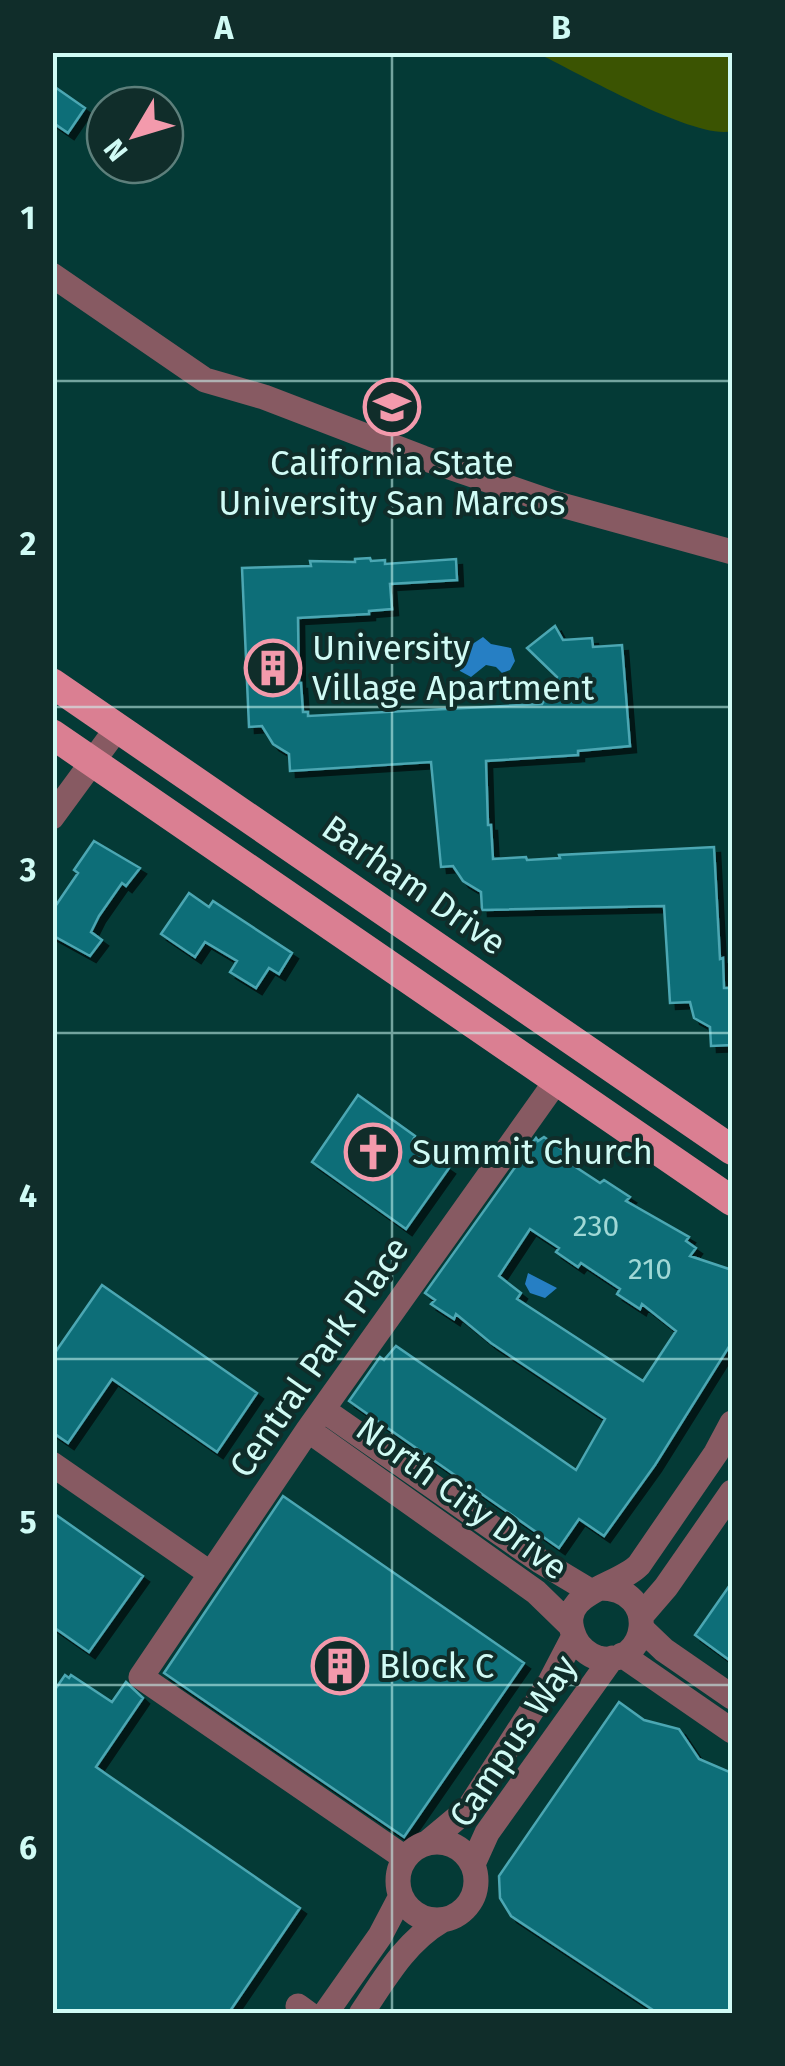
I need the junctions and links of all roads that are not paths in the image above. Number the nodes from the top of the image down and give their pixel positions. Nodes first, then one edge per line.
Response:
1 (52, 275) edge
2 (732, 552) edge
3 (52, 683) edge
4 (118, 727) junction
5 (52, 734) edge
6 (93, 762) junction
7 (52, 817) edge
8 (567, 1087) junction
9 (732, 1150) edge
10 (732, 1201) edge
11 (316, 1421) junction
12 (732, 1422) edge
13 (52, 1464) edge
14 (732, 1492) edge
15 (211, 1574) junction
16 (595, 1590) junction
17 (641, 1622) junction
18 (572, 1631) junction
19 (617, 1657) junction
20 (732, 1697) edge
21 (732, 1731) edge
22 (427, 1843) junction
23 (405, 1858) junction
24 (473, 1864) junction
25 (401, 1896) junction
26 (440, 1921) junction
27 (325, 2014) edge
28 (361, 2014) edge

1 - 2 street
3 - 4 main road, Barham Drive
4 - 6 street
4 - 9 main road, Barham Drive
5 - 6 main road
6 - 7 street
6 - 8 main road
8 - 10 main road
8 - 11 street, Central Park Place
11 - 15 street, Central Park Place
11 - 16 street, North City Drive
11 - 18 street, North City Drive
12 - 16 street, Campus Way
13 - 15 street
14 - 17 street, Campus Way
15 - 23 street, Central Park Place
16 - 17 street
16 - 18 street, Campus Way
17 - 19 street, Campus Way
17 - 20 street
18 - 19 street, Campus Way
18 - 22 street, Campus Way
19 - 21 street
19 - 24 street, Campus Way
22 - 23 street, Campus Way
22 - 24 street, Campus Way
23 - 25 street
24 - 26 street, Campus Way
25 - 26 street
25 - 27 street
26 - 28 street, Campus Way

